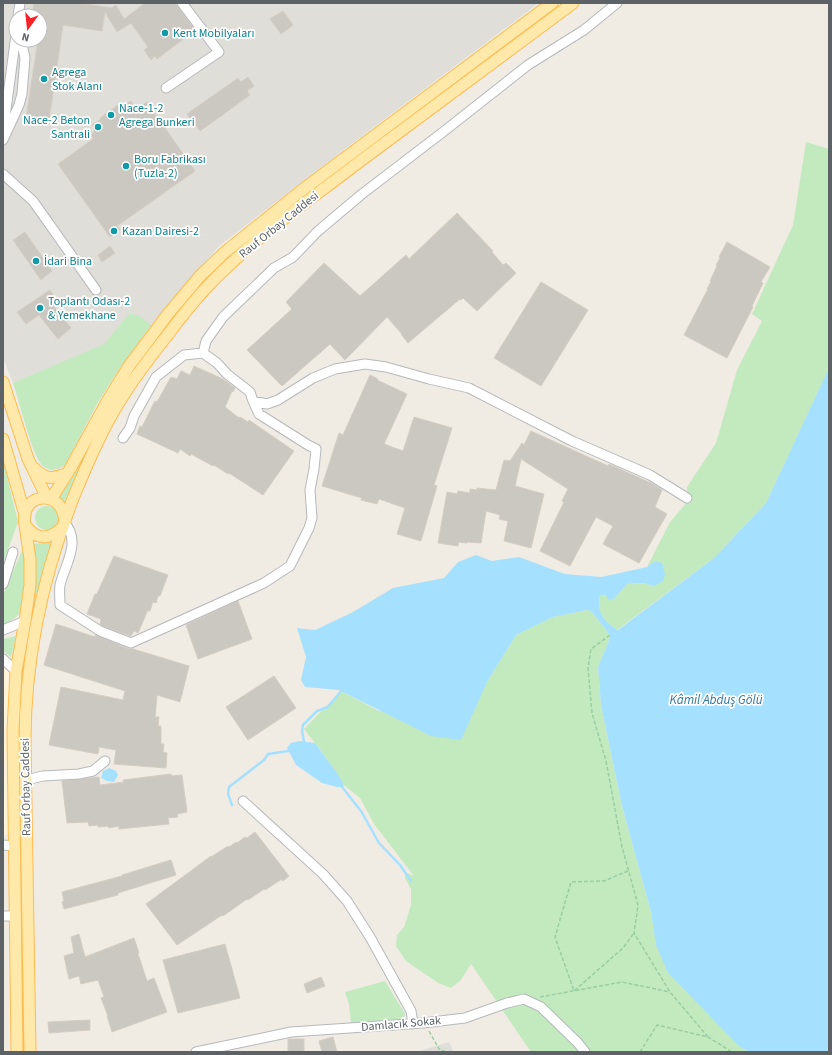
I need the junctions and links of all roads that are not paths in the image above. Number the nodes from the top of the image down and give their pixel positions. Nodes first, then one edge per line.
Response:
1 (182, 3) edge
2 (552, 3) edge
3 (573, 3) edge
4 (617, 3) edge
5 (14, 48) edge
6 (23, 48) edge
7 (166, 88) dead end
8 (3, 132) edge
9 (3, 140) edge
10 (3, 174) edge
11 (96, 290) dead end
12 (203, 353) junction
13 (3, 382) edge
14 (252, 401) junction
15 (123, 438) dead end
16 (3, 439) edge
17 (30, 464) junction
18 (66, 474) junction
19 (49, 498) junction
20 (687, 498) dead end
21 (25, 520) junction
22 (64, 523) junction
23 (13, 552) dead end
24 (3, 584) edge
25 (26, 621) junction
26 (3, 630) edge
27 (3, 659) edge
28 (16, 671) junction
29 (105, 761) dead end
30 (26, 780) junction
31 (243, 801) dead end
32 (9, 845) edge
33 (3, 916) edge
34 (15, 916) junction
35 (413, 1024) junction
36 (17, 1052) edge
37 (30, 1052) edge
38 (196, 1052) edge
39 (585, 1052) edge

1 - 7 street
2 - 18 main road, Rauf Orbay Caddesi
3 - 22 main road, Rauf Orbay Caddesi
4 - 12 street
5 - 8 street
6 - 9 street
10 - 11 street
12 - 14 street
12 - 15 street
13 - 17 main road
14 - 20 street
14 - 22 street
16 - 21 main road, Rauf Orbay Caddesi
17 - 18 main road
17 - 19 main road
18 - 19 main road, Rauf Orbay Caddesi
19 - 21 main road
19 - 22 main road
21 - 22 main road
21 - 25 main road, Rauf Orbay Caddesi
22 - 30 main road, Rauf Orbay Caddesi
23 - 24 street
25 - 26 street
25 - 28 main road, Rauf Orbay Caddesi
27 - 28 street
28 - 32 main road, Rauf Orbay Caddesi
29 - 30 street
30 - 37 main road, Rauf Orbay Caddesi
31 - 35 street
32 - 34 main road, Rauf Orbay Caddesi
33 - 34 street
34 - 36 main road, Rauf Orbay Caddesi
35 - 38 street, Damlacık Sokak
35 - 39 street, Damlacık Sokak

